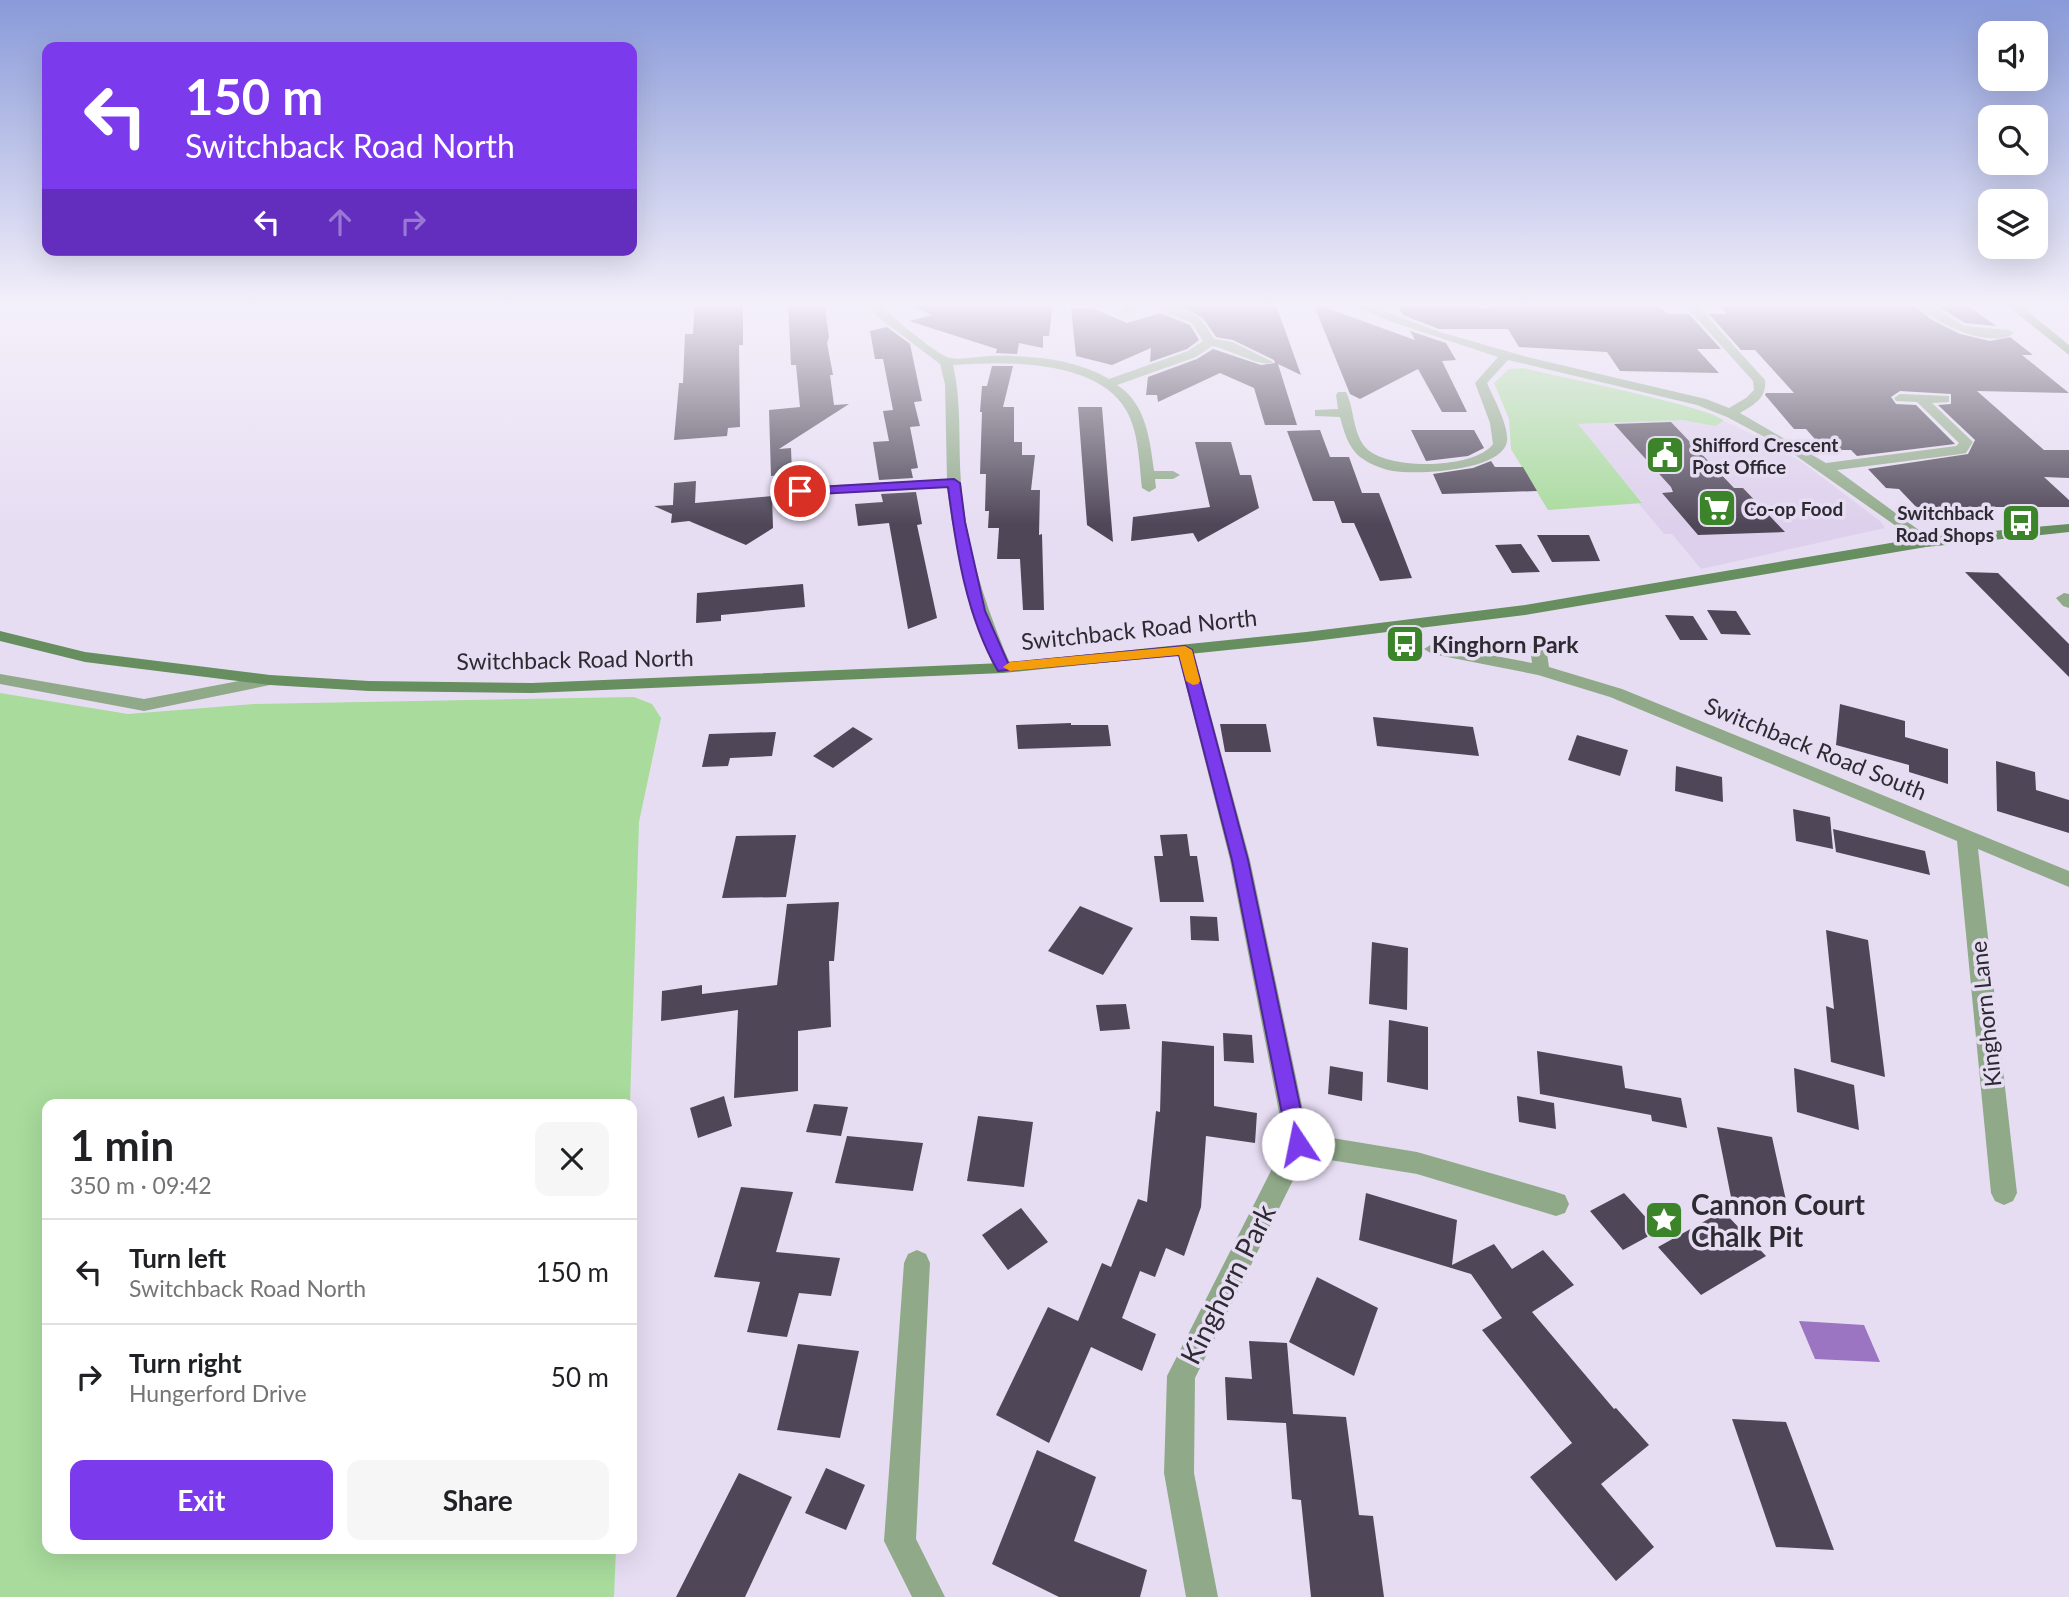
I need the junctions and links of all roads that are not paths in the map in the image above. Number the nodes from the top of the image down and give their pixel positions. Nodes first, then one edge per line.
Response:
1 (949, 377) edge
2 (1092, 377) edge
3 (1128, 377) edge
4 (1487, 377) edge
5 (1589, 377) edge
6 (1756, 377) edge
7 (1110, 383) junction
8 (1342, 395) dead end
9 (1900, 398) dead end
10 (1920, 398) junction
11 (1945, 399) dead end
12 (1732, 412) junction
13 (1320, 413) dead end
14 (1346, 413) junction
15 (1824, 467) junction
16 (1173, 475) dead end
17 (954, 483) junction
18 (800, 491) dead end
19 (2069, 528) edge
20 (1926, 541) junction
21 (0, 636) edge
22 (1538, 646) dead end
23 (1432, 649) dead end
24 (1185, 650) junction
25 (1003, 667) junction
26 (1541, 670) junction
27 (0, 680) edge
28 (270, 680) junction
29 (1966, 835) junction
30 (2069, 879) edge
31 (1298, 1144) junction
32 (2004, 1193) dead end
33 (1556, 1204) dead end
34 (917, 1264) dead end
35 (929, 1597) edge
36 (1202, 1597) edge

1 - 17 street
2 - 7 street
3 - 7 street
4 - 14 street
5 - 12 street
6 - 12 street
7 - 16 street
8 - 14 street
9 - 10 street
10 - 11 street
10 - 15 street
12 - 15 street
13 - 14 street
15 - 20 street
17 - 18 street
17 - 25 street
19 - 20 main road, Switchback Road North
20 - 24 main road, Switchback Road North
21 - 28 main road, Switchback Road North
22 - 26 street
23 - 26 street, Switchback Road South
24 - 25 main road, Switchback Road North
24 - 31 street
25 - 28 main road, Switchback Road North
26 - 29 street, Switchback Road South
27 - 28 street
29 - 30 street, Switchback Road South
29 - 32 street, Kinghorn Lane
31 - 33 street
31 - 36 street, Kinghorn Park
34 - 35 street

